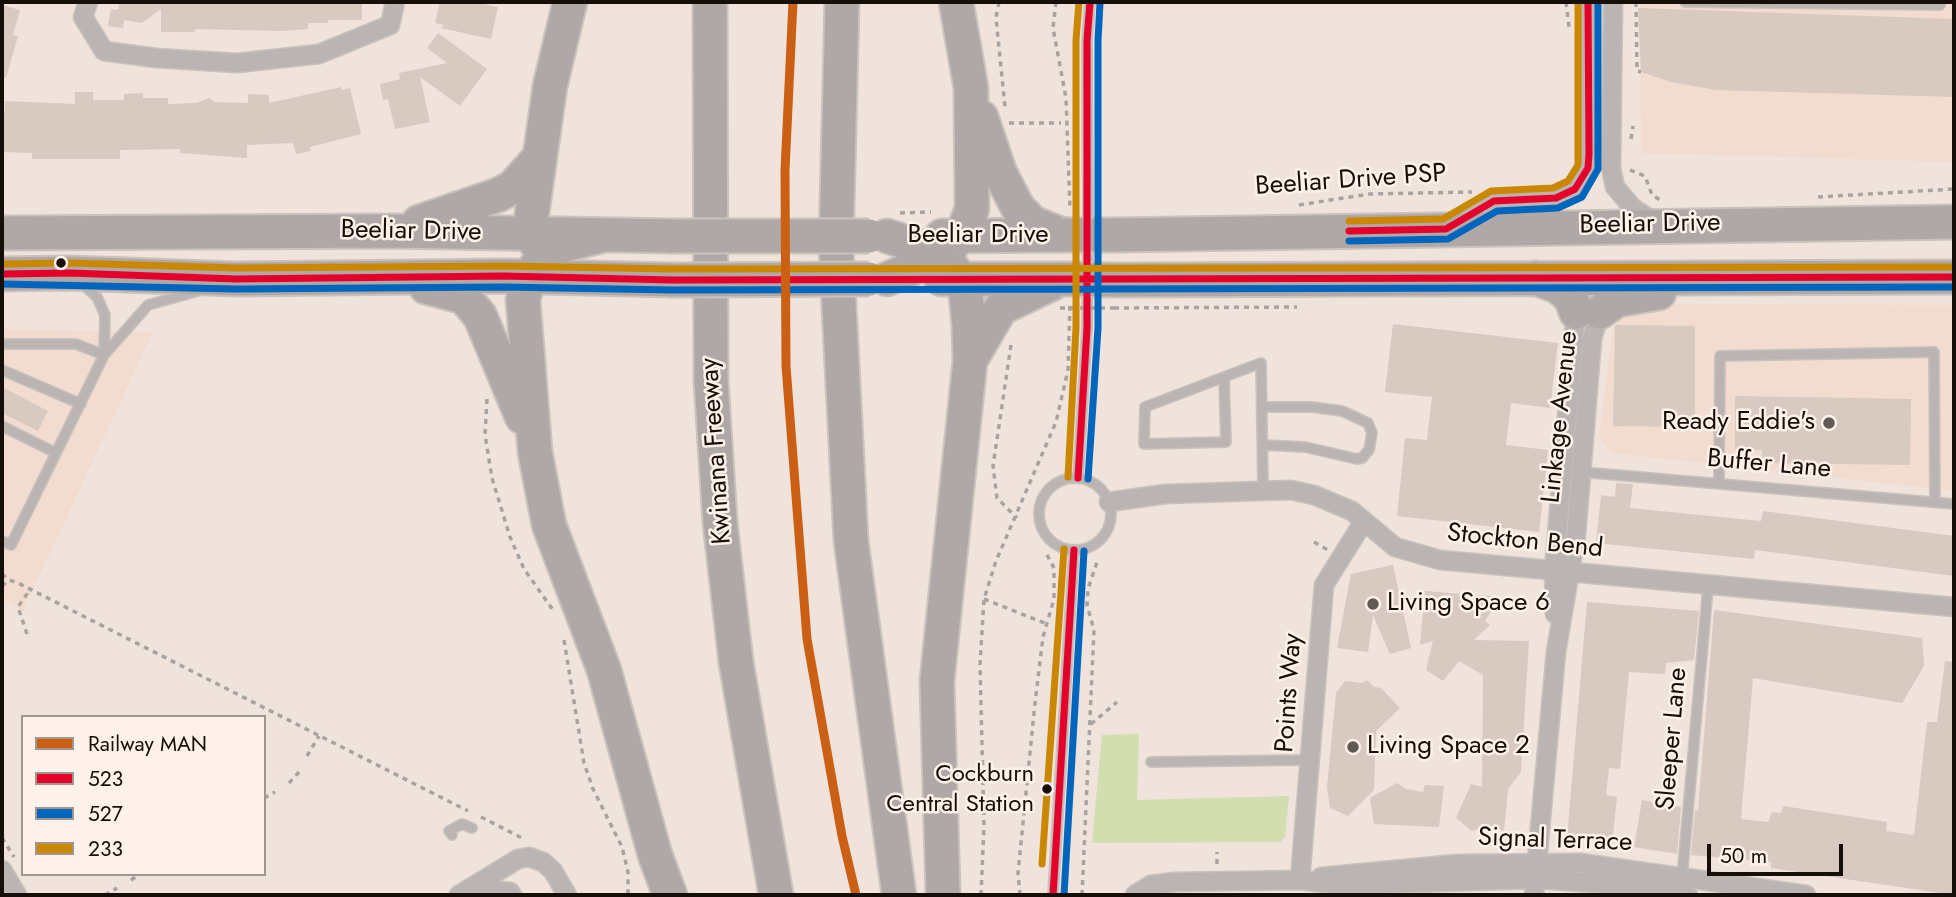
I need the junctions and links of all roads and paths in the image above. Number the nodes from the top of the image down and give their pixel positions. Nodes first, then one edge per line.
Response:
1 (88, 2) edge
2 (395, 2) edge
3 (570, 2) edge
4 (710, 2) edge
5 (842, 2) edge
6 (956, 2) edge
7 (999, 2) edge
8 (1056, 2) edge
9 (1090, 2) edge
10 (1613, 2) edge
11 (1636, 2) edge
12 (1685, 2) edge
13 (1940, 2) edge
14 (1594, 3) edge
15 (1641, 72) dead end
16 (971, 88) junction
17 (1005, 110) dead end
18 (1006, 123) dead end
19 (1060, 123) dead end
20 (540, 156) junction
21 (1628, 169) dead end
22 (1954, 188) edge
23 (1480, 192) dead end
24 (1805, 197) dead end
25 (1297, 206) dead end
26 (934, 212) dead end
27 (1664, 215) junction
28 (1945, 219) edge
29 (1066, 223) junction
30 (884, 228) junction
31 (1446, 229) junction
32 (393, 231) junction
33 (2, 233) edge
34 (535, 255) junction
35 (954, 257) junction
36 (70, 273) junction
37 (2, 274) edge
38 (1737, 277) junction
39 (1954, 277) edge
40 (390, 278) junction
41 (1534, 278) junction
42 (236, 279) junction
43 (1114, 294) junction
44 (1064, 296) junction
45 (1050, 311) dead end
46 (1588, 312) junction
47 (1012, 336) dead end
48 (2, 344) edge
49 (104, 355) junction
50 (970, 360) junction
51 (2, 370) edge
52 (1224, 377) junction
53 (487, 397) dead end
54 (81, 404) junction
55 (1262, 407) junction
56 (2, 426) edge
57 (1262, 445) junction
58 (535, 452) junction
59 (56, 453) junction
60 (1579, 472) junction
61 (1078, 478) junction
62 (1719, 481) junction
63 (1263, 489) junction
64 (1109, 502) junction
65 (1935, 502) junction
66 (1954, 504) edge
67 (1017, 519) junction
68 (1364, 521) junction
69 (2, 541) edge
70 (1314, 542) dead end
71 (1074, 550) junction
72 (1045, 551) dead end
73 (1333, 553) dead end
74 (1097, 562) dead end
75 (1562, 572) junction
76 (2, 573) edge
77 (9, 580) junction
78 (2, 586) edge
79 (1708, 587) junction
80 (29, 591) junction
81 (984, 599) junction
82 (1954, 607) edge
83 (557, 621) dead end
84 (1047, 624) junction
85 (27, 634) dead end
86 (562, 634) dead end
87 (736, 662) junction
88 (1117, 702) dead end
89 (1091, 724) junction
90 (319, 736) junction
91 (307, 756) dead end
92 (1312, 760) junction
93 (1151, 762) dead end
94 (300, 771) dead end
95 (289, 783) dead end
96 (275, 792) dead end
97 (266, 797) edge
98 (472, 828) dead end
99 (452, 835) dead end
100 (534, 845) dead end
101 (2, 870) edge
102 (137, 876) edge
103 (1536, 879) edge
104 (131, 880) dead end
105 (1300, 880) junction
106 (117, 888) dead end
107 (1683, 890) edge
108 (18, 895) edge
109 (105, 895) edge
110 (458, 895) edge
111 (470, 895) edge
112 (512, 895) edge
113 (567, 895) edge
114 (628, 895) edge
115 (670, 895) edge
116 (753, 895) edge
117 (776, 895) edge
118 (898, 895) edge
119 (943, 895) edge
120 (981, 895) edge
121 (1020, 895) edge
122 (1053, 895) edge
123 (1082, 895) edge
124 (1135, 895) edge
125 (1806, 895) edge

1 - 2 street
3 - 20 highway
4 - 87 highway, Kwinana Freeway
5 - 118 highway
6 - 16 highway
7 - 17 path
8 - 29 path
9 - 61 lane
10 - 27 street
11 - 15 path
12 - 13 lane
14 - 31 street
16 - 29 highway
16 - 35 highway
18 - 19 path
20 - 32 highway
20 - 34 highway
21 - 27 path
22 - 24 path
23 - 25 path, Beeliar Drive PSP
26 - 30 path
27 - 28 highway, Beeliar Drive
27 - 31 highway, Beeliar Drive
29 - 31 highway, Beeliar Drive, bridge
29 - 35 highway, Beeliar Drive
30 - 34 highway, Beeliar Drive, bridge
30 - 35 highway, Beeliar Drive
32 - 33 highway, Beeliar Drive
32 - 34 highway, Beeliar Drive
34 - 35 highway, Beeliar Drive, bridge
34 - 40 highway, Beeliar Drive
34 - 58 highway
35 - 44 highway, Beeliar Drive
35 - 50 highway
36 - 37 highway, Beeliar Drive
36 - 42 highway, Beeliar Drive
36 - 49 lane
38 - 39 highway, Beeliar Drive
38 - 41 highway, Beeliar Drive
38 - 46 highway
40 - 42 highway, Beeliar Drive
40 - 58 highway
41 - 43 highway, Beeliar Drive
41 - 46 highway
42 - 49 lane
43 - 44 highway, Beeliar Drive, bridge
43 - 44 path, bridge
44 - 45 path
44 - 50 highway
44 - 67 path
46 - 60 street, Linkage Avenue
46 - 75 street, Linkage Avenue
47 - 67 path
48 - 49 lane
49 - 54 lane
50 - 119 highway
51 - 54 lane
52 - 52 lane
52 - 55 lane
53 - 83 path
54 - 59 lane
55 - 57 lane
55 - 57 lane
56 - 59 lane
57 - 63 lane
58 - 115 highway
59 - 69 lane
60 - 62 lane, Buffer Lane
60 - 75 street, Linkage Avenue
61 - 64 lane
61 - 71 lane
62 - 65 lane, Buffer Lane
62 - 65 lane
63 - 64 street, Stockton Bend
63 - 68 street, Stockton Bend
64 - 71 lane
65 - 66 lane, Buffer Lane
67 - 81 path
68 - 75 street, Stockton Bend
68 - 92 street, Points Way
70 - 73 path
71 - 122 lane
72 - 84 path
74 - 89 path
75 - 79 street, Stockton Bend
75 - 103 street, Linkage Avenue
76 - 77 path
77 - 78 path
77 - 80 path
79 - 82 street, Stockton Bend
79 - 107 lane, Sleeper Lane
80 - 85 path
80 - 90 path
81 - 84 path
81 - 120 path
84 - 121 path
86 - 114 path
87 - 116 highway
87 - 117 highway, Kwinana Freeway
88 - 89 path
89 - 123 path
90 - 91 path
90 - 100 path
92 - 93 lane
92 - 105 street, Points Way
94 - 95 path
96 - 97 path
98 - 99 lane
101 - 108 street
102 - 104 path
103 - 105 street, Signal Terrace
103 - 107 street, Signal Terrace
105 - 124 street, Signal Terrace
106 - 109 path
107 - 125 street, Signal Terrace
110 - 113 street
111 - 112 street

